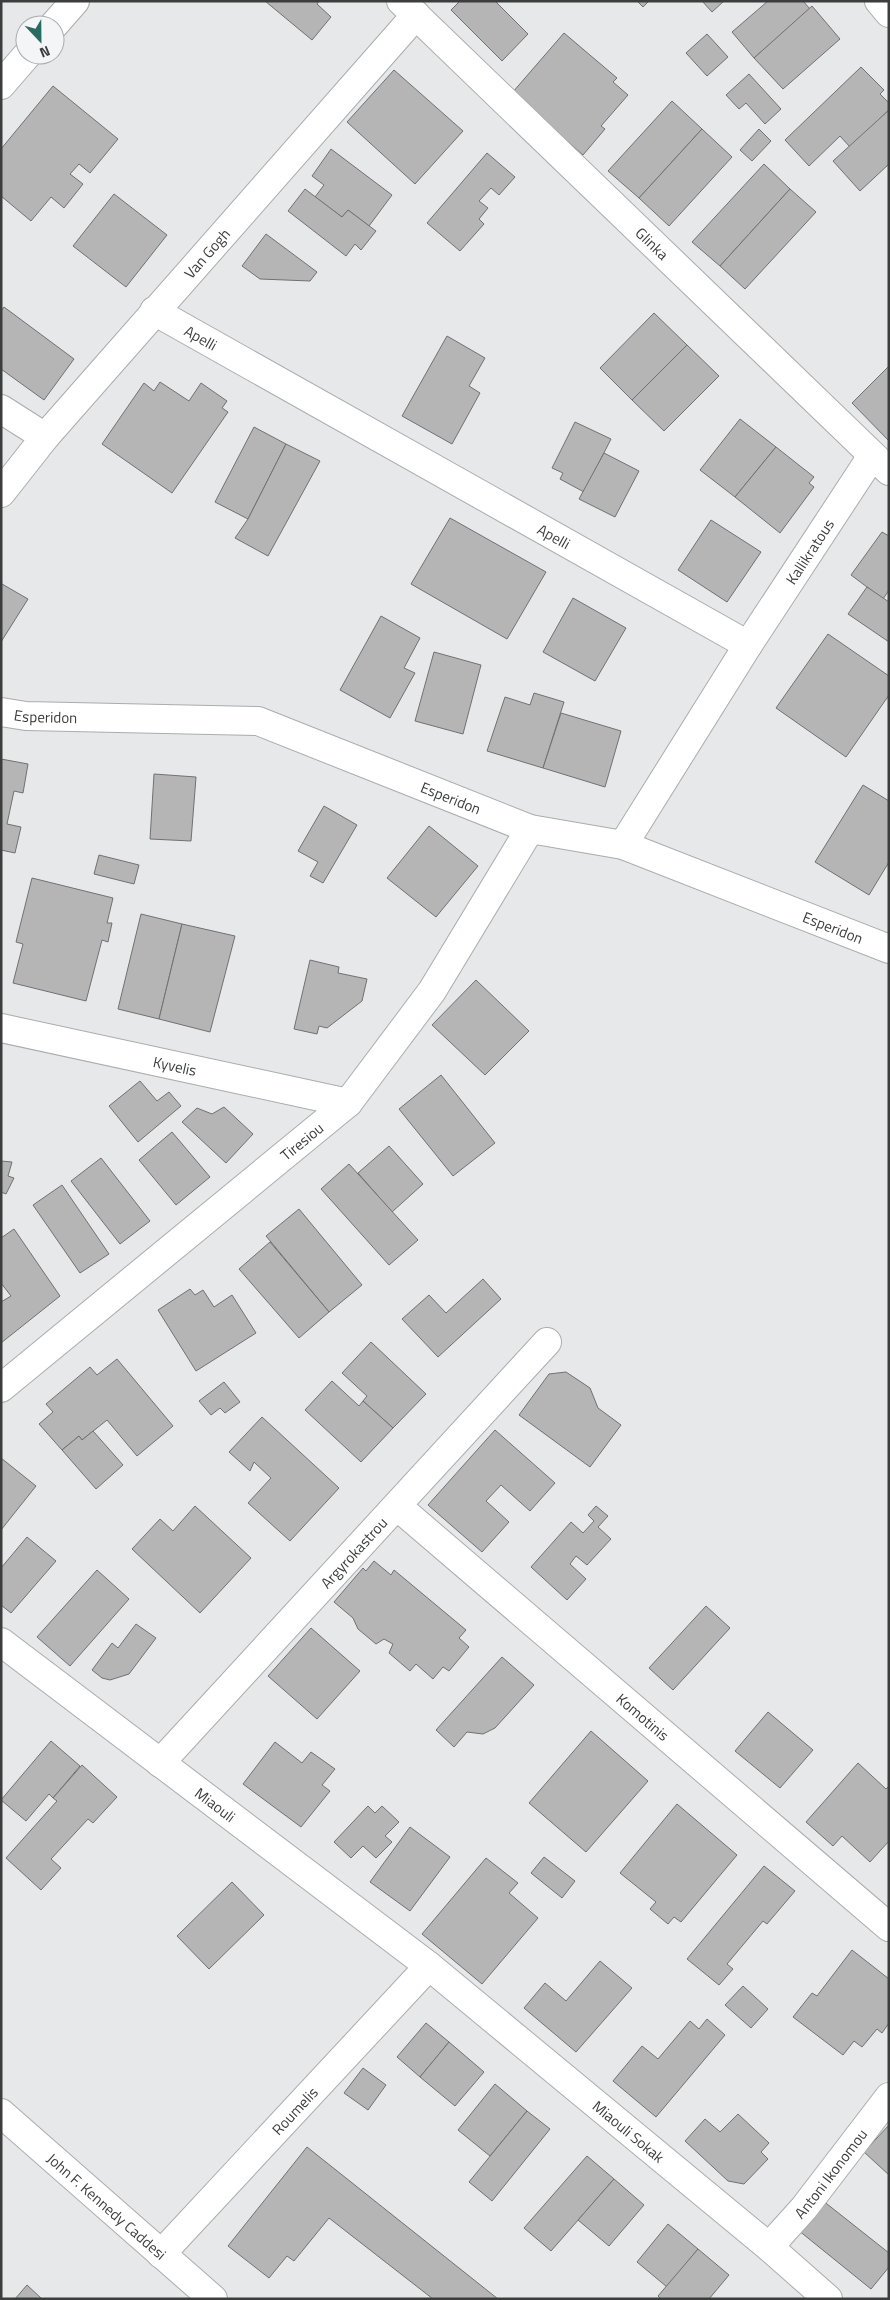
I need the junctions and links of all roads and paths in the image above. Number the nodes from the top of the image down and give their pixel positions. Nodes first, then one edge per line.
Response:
1 (75, 1) edge
2 (879, 1) edge
3 (408, 8) edge
4 (889, 13) edge
5 (63, 15) edge
6 (19, 65) edge
7 (1, 85) edge
8 (154, 311) junction
9 (1, 408) edge
10 (45, 436) junction
11 (880, 463) edge
12 (1, 494) edge
13 (748, 645) junction
14 (1, 712) edge
15 (530, 829) junction
16 (623, 845) junction
17 (889, 949) edge
18 (1, 1028) edge
19 (348, 1103) junction
20 (547, 1342) dead end
21 (1, 1388) edge
22 (397, 1506) junction
23 (1, 1642) edge
24 (160, 1763) junction
25 (889, 1928) edge
26 (428, 1966) junction
27 (889, 2096) edge
28 (1, 2113) edge
29 (769, 2247) junction
30 (161, 2254) junction
31 (213, 2299) edge
32 (828, 2299) edge

1 - 5 street
2 - 4 street
3 - 8 street, Van Gogh
3 - 11 street, Glinka
6 - 7 street
8 - 10 street, Van Gogh
8 - 13 street, Apelli
9 - 10 street
10 - 12 street, Van Gogh
11 - 13 street, Kallikratous
13 - 16 street
14 - 15 street, Esperidon
15 - 16 street, Esperidon
15 - 19 street, Tiresiou
16 - 17 street, Esperidon
18 - 19 street, Kyvelis
19 - 21 street, Tiresiou
20 - 22 street, Argyrokastrou
22 - 24 street, Argyrokastrou
22 - 25 street, Komotinis
23 - 24 street, Miaouli
24 - 26 street, Miaouli
26 - 29 street, Miaouli Sokak
26 - 30 street, Roumelis
27 - 29 street, Antoni Ikonomou
28 - 30 street, John F. Kennedy Caddesi
29 - 32 street, Miaouli Sokak
30 - 31 street, John F. Kennedy Caddesi

